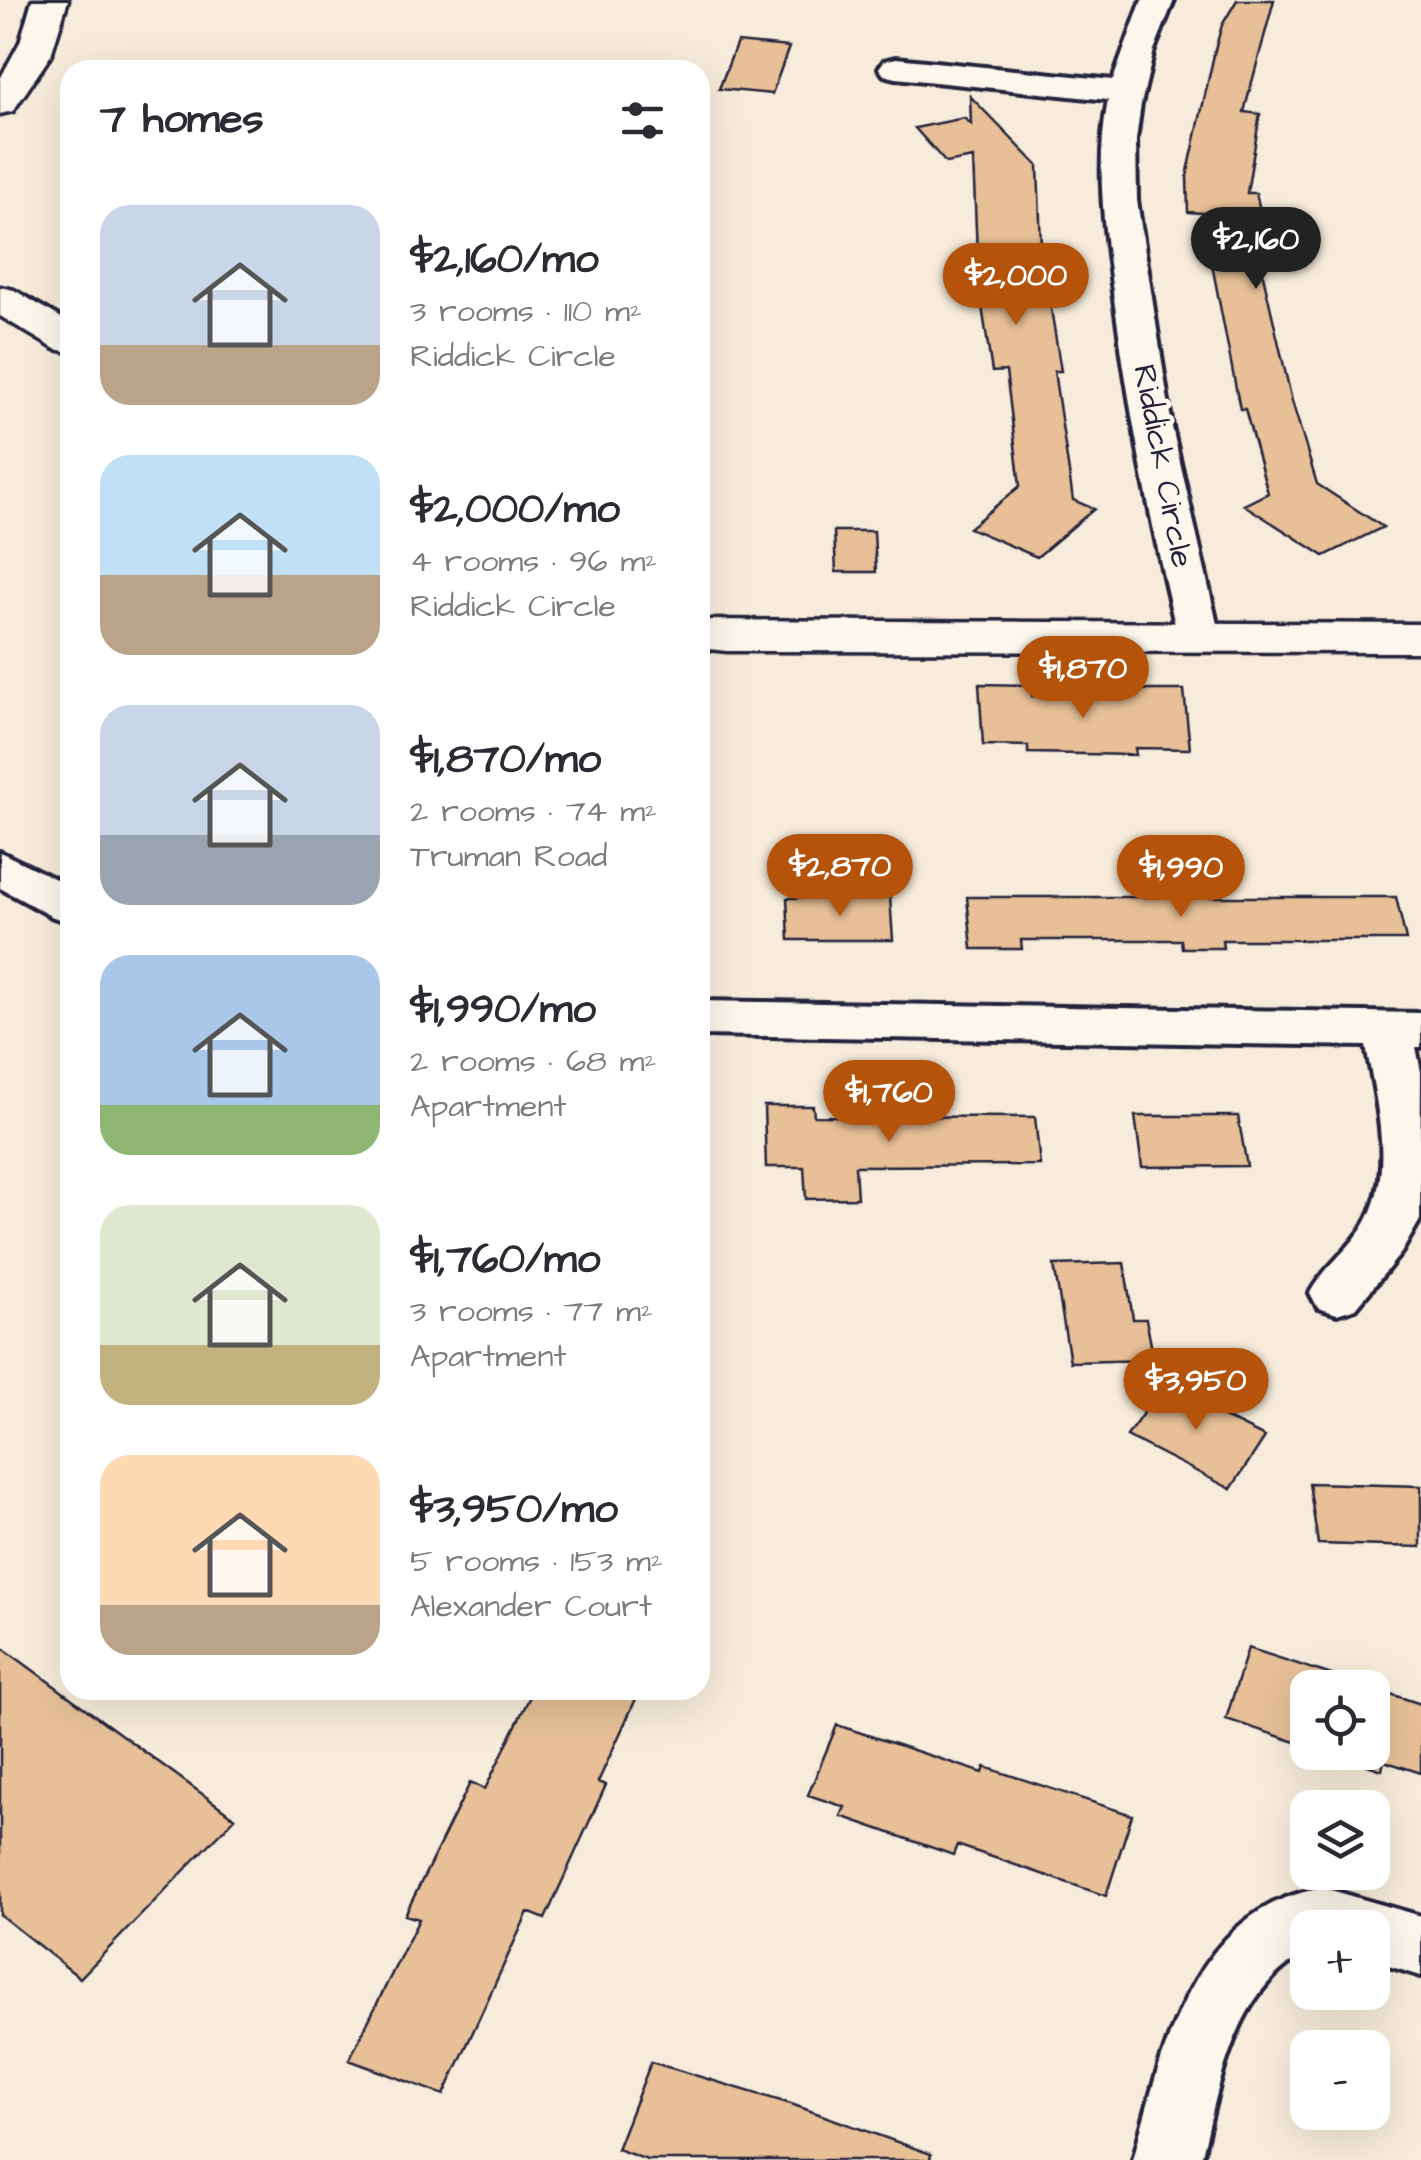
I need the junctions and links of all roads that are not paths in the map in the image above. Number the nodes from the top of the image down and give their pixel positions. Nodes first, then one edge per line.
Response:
1 (50, 0) edge
2 (1158, 0) edge
3 (896, 68) dead end
4 (1127, 92) junction
5 (0, 103) edge
6 (0, 299) edge
7 (60, 334) edge
8 (710, 635) edge
9 (1199, 637) junction
10 (1421, 638) edge
11 (0, 868) edge
12 (60, 901) edge
13 (710, 1018) edge
14 (1405, 1030) edge
15 (1337, 1293) dead end
16 (1290, 1927) edge
17 (1390, 1937) edge
18 (1421, 1946) edge
19 (1167, 2160) edge

1 - 5 street
2 - 4 street, Riddick Circle
3 - 4 street
4 - 9 street, Riddick Circle
6 - 7 street
8 - 9 street
9 - 10 street
11 - 12 street
13 - 14 street
14 - 15 street
16 - 19 street
17 - 18 street

